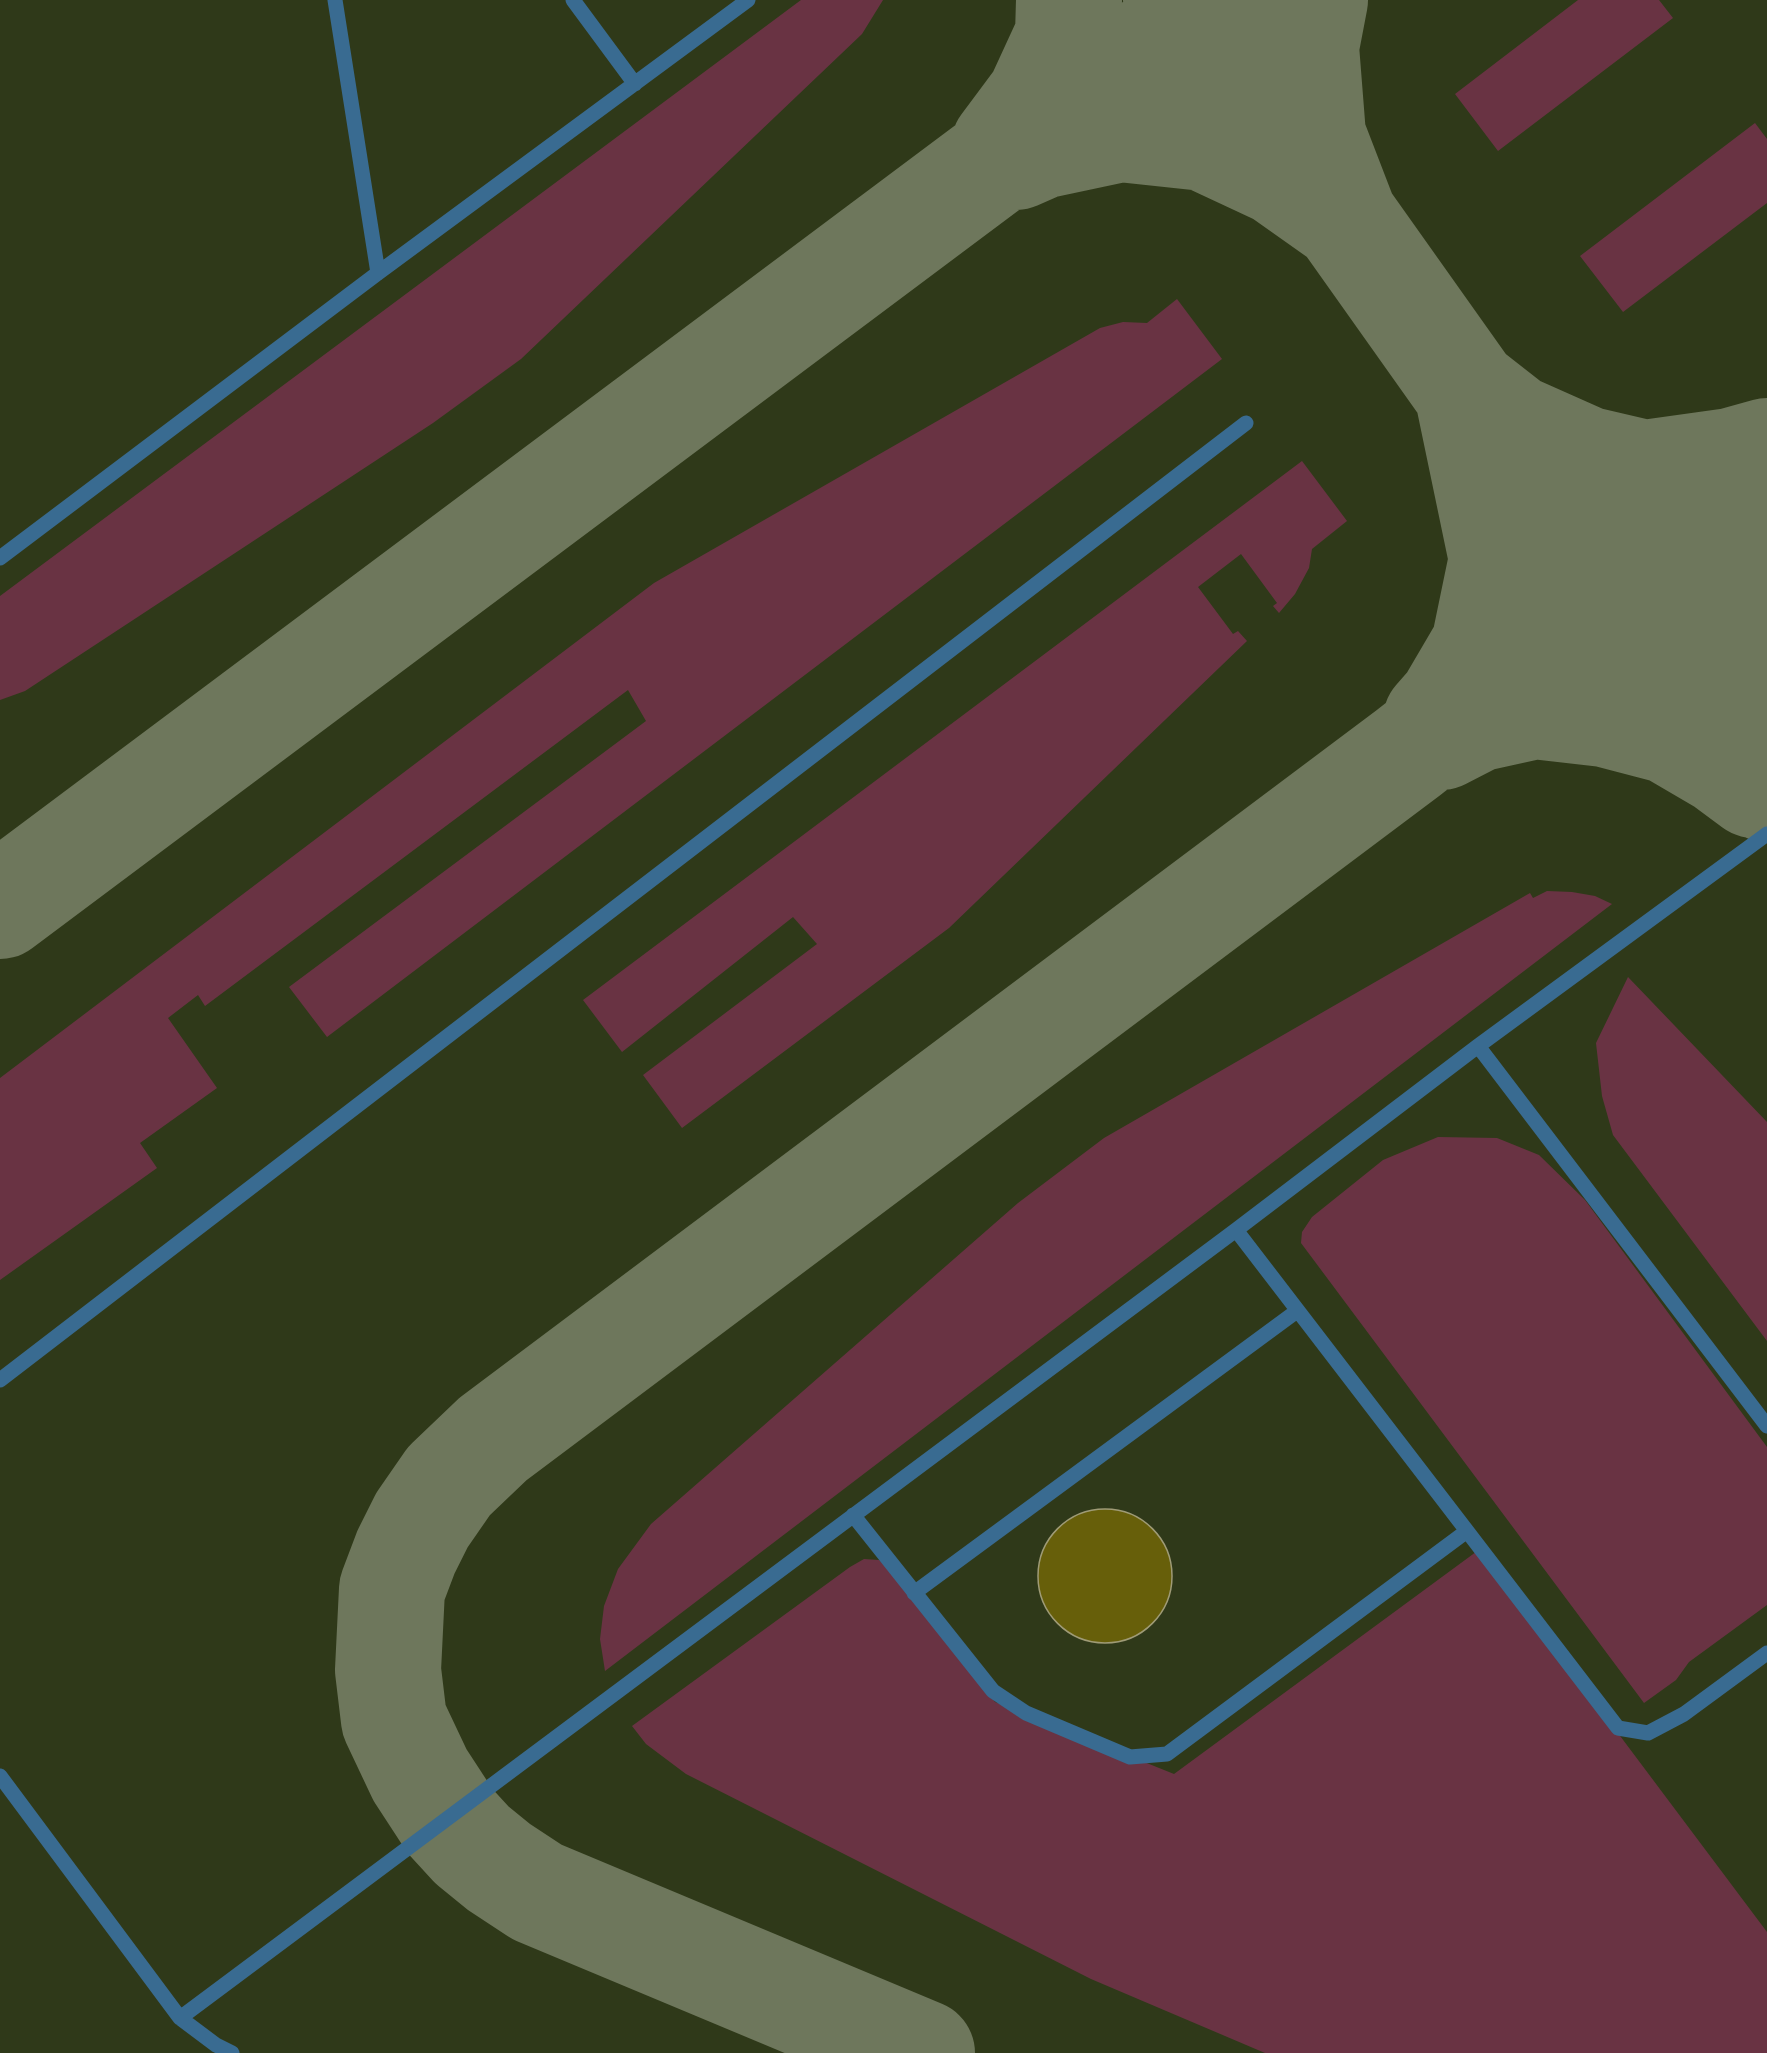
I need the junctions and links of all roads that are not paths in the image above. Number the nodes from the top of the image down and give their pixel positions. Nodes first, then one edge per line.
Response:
1 (335, 0) edge
2 (573, 0) edge
3 (748, 0) edge
4 (635, 84) junction
5 (378, 273) junction
6 (1246, 423) dead end
7 (0, 558) edge
8 (1767, 834) edge
9 (1478, 1046) junction
10 (1236, 1230) junction
11 (1297, 1311) junction
12 (0, 1380) edge
13 (1767, 1426) edge
14 (853, 1515) junction
15 (1467, 1531) junction
16 (914, 1593) junction
17 (1767, 1653) edge
18 (0, 1776) edge
19 (180, 2018) junction
20 (232, 2053) edge

1 - 5 lane
2 - 4 lane
3 - 4 lane
4 - 5 lane
5 - 7 lane
6 - 12 lane
8 - 9 lane
9 - 10 lane
9 - 13 lane
10 - 11 lane
10 - 14 lane
11 - 15 lane
11 - 16 lane
14 - 16 lane
14 - 19 lane
15 - 16 lane
15 - 17 lane
18 - 19 lane
19 - 20 lane

